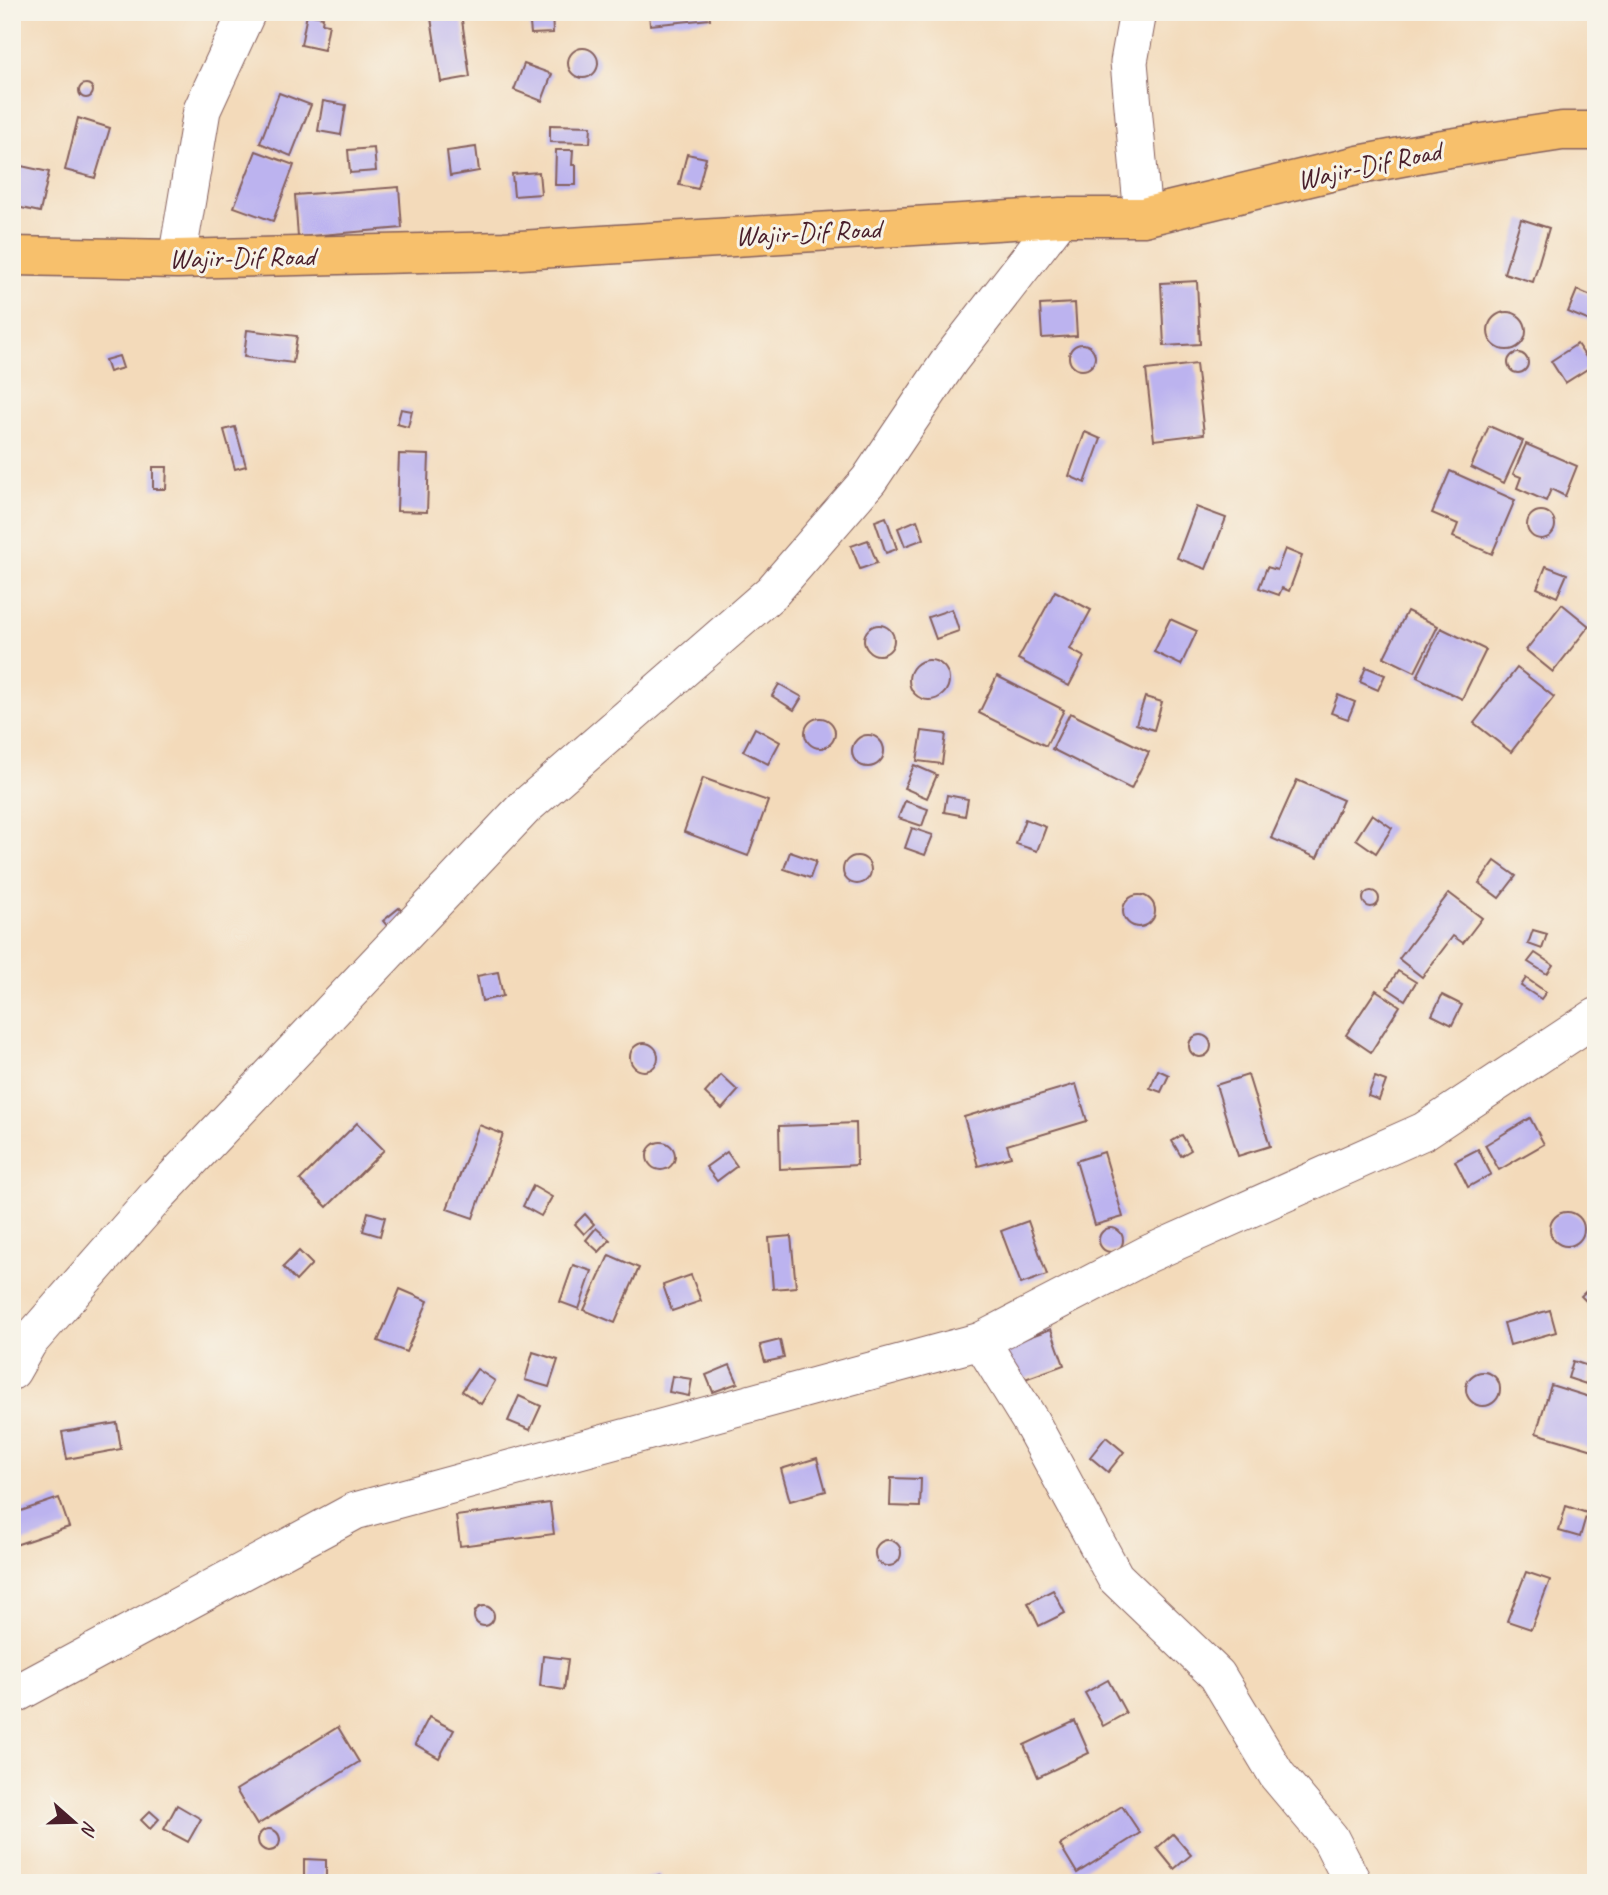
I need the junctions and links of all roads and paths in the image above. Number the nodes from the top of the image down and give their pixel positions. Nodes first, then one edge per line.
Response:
1 (247, 12) edge
2 (1138, 12) edge
3 (1596, 131) edge
4 (1060, 217) junction
5 (1143, 217) junction
6 (12, 256) edge
7 (177, 259) junction
8 (1596, 1017) edge
9 (981, 1341) junction
10 (12, 1371) edge
11 (12, 1696) edge
12 (1353, 1883) edge

1 - 7 street
2 - 5 street
3 - 5 main road, Wajir-Dif Road
4 - 5 main road, Wajir-Dif Road
4 - 7 main road, Wajir-Dif Road
4 - 10 street
6 - 7 main road, Wajir-Dif Road
8 - 9 street
9 - 11 street
9 - 12 street

